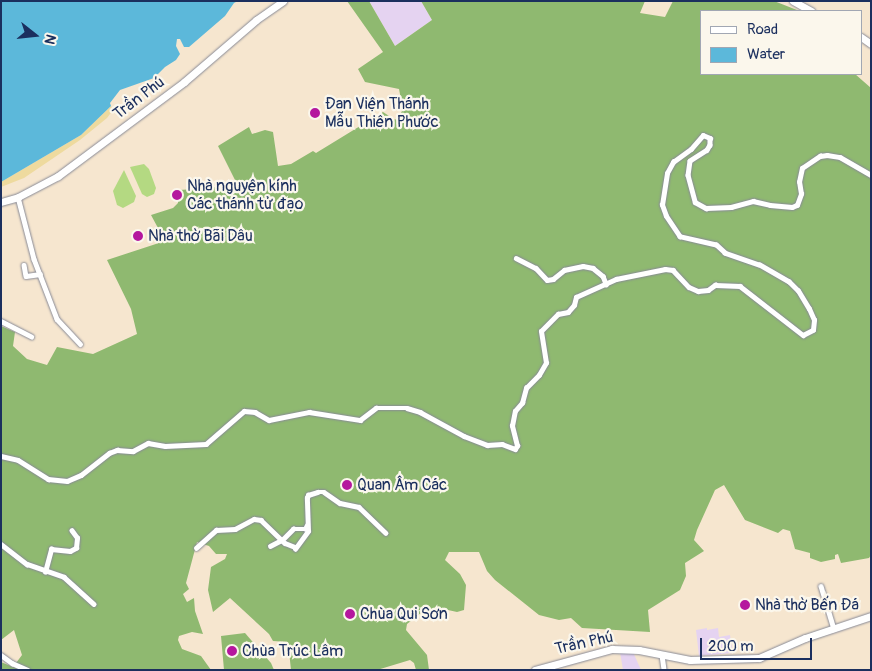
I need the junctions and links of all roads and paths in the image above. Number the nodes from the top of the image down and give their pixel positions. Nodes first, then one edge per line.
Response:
1 (283, 1) edge
2 (793, 1) edge
3 (809, 10) edge
4 (871, 175) edge
5 (18, 197) junction
6 (1, 202) edge
7 (516, 258) dead end
8 (24, 265) dead end
9 (40, 274) junction
10 (606, 284) junction
11 (1, 321) edge
12 (31, 336) dead end
13 (80, 344) dead end
14 (1, 456) edge
15 (308, 524) junction
16 (72, 532) dead end
17 (386, 533) dead end
18 (282, 540) junction
19 (1, 544) edge
20 (270, 546) dead end
21 (196, 548) dead end
22 (44, 572) junction
23 (821, 586) dead end
24 (94, 604) dead end
25 (871, 616) edge
26 (834, 629) junction
27 (1, 655) edge
28 (662, 656) junction
29 (28, 670) edge
30 (534, 670) edge
31 (664, 670) edge

1 - 5 main road, Trần Phú
2 - 3 main road
4 - 10 street
5 - 6 main road, Trần Phú
5 - 9 street
7 - 10 street
8 - 9 street
9 - 13 street
10 - 14 street
11 - 12 street
15 - 17 street
15 - 18 street
15 - 18 street
16 - 22 street
18 - 20 street
18 - 21 street
19 - 22 street
22 - 24 street
23 - 26 street
25 - 26 main road, Trần Phú
26 - 28 main road, Trần Phú
27 - 29 street
28 - 30 main road, Trần Phú
28 - 31 street

